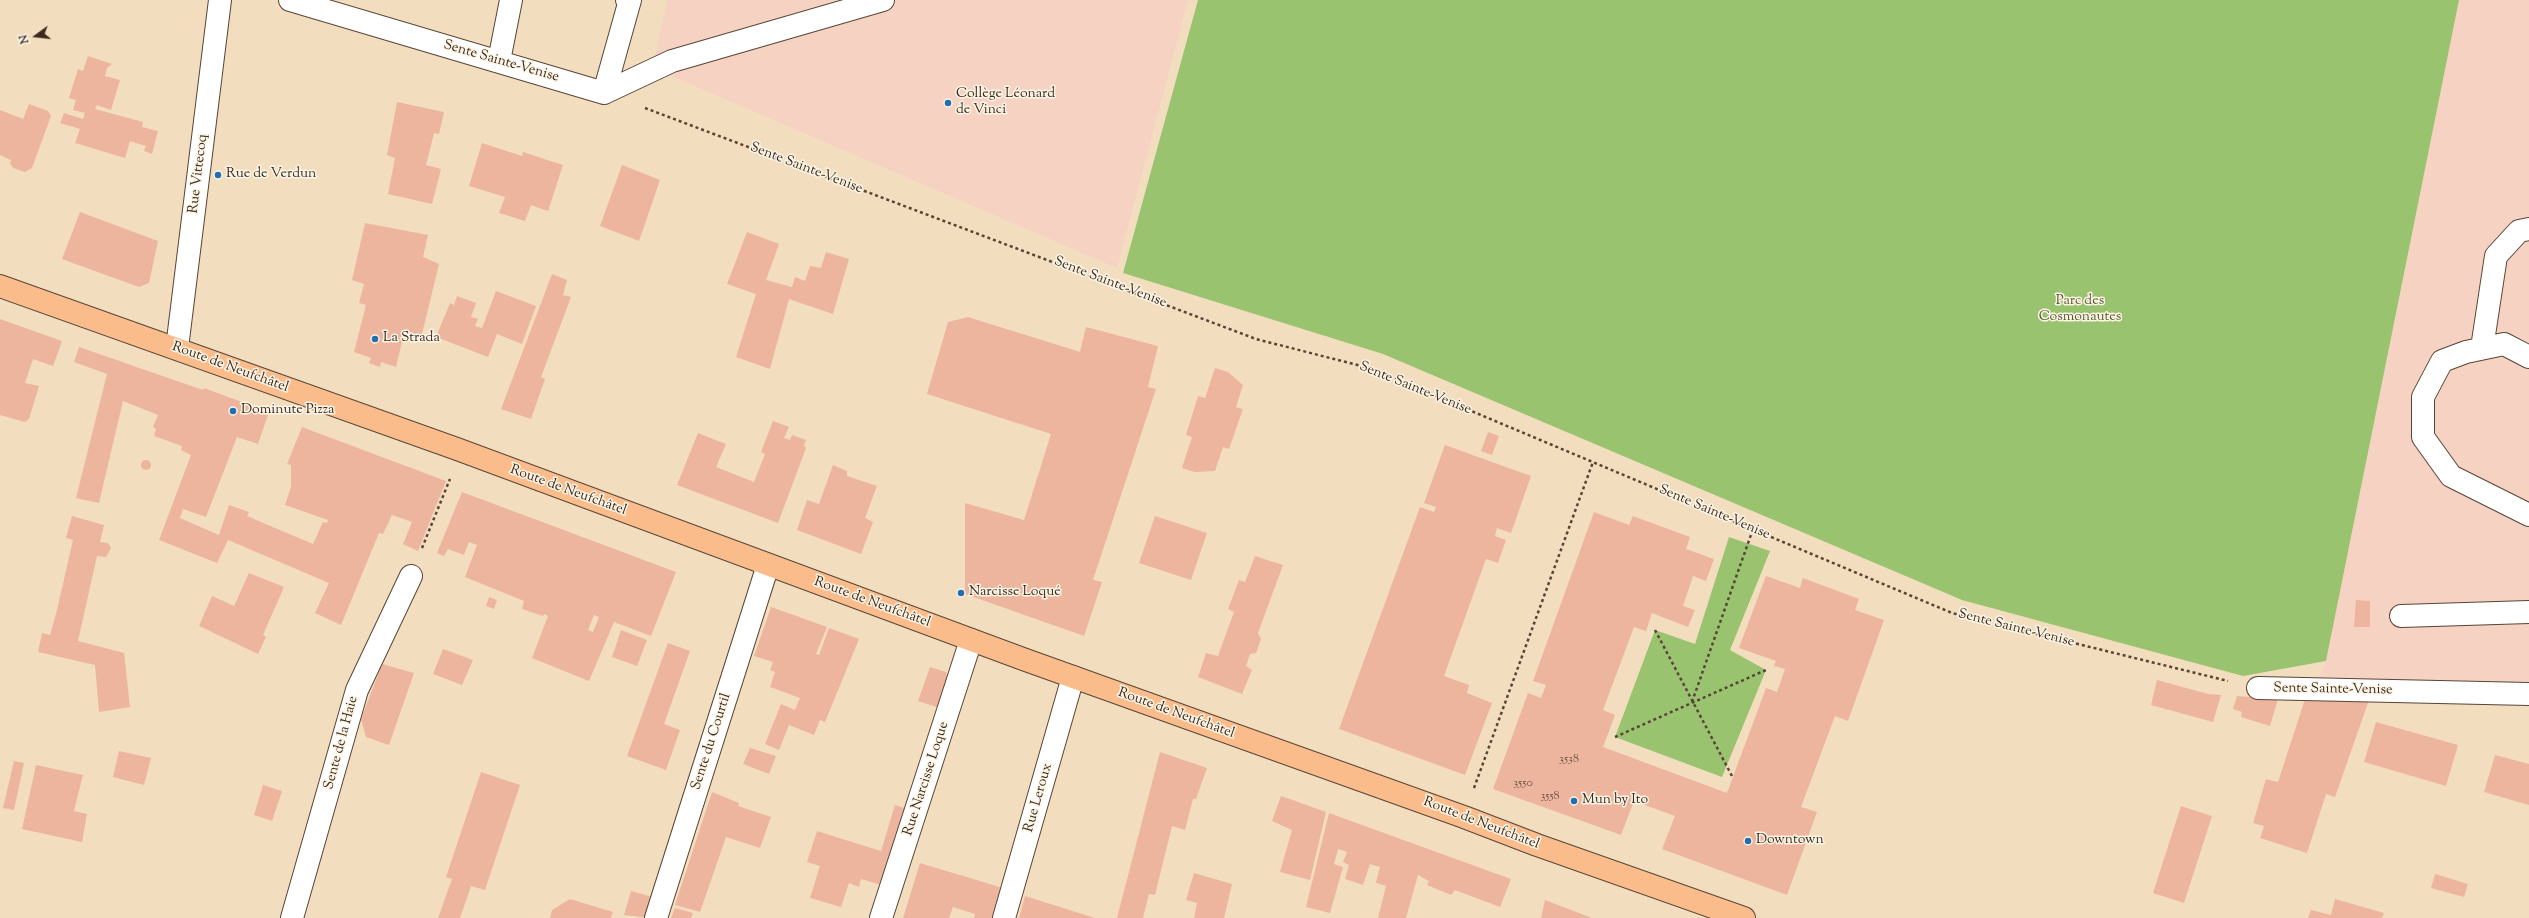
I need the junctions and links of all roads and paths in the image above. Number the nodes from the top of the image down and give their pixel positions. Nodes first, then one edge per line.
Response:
1 (220, 0) edge
2 (290, 0) edge
3 (511, 0) edge
4 (627, 0) edge
5 (884, 0) edge
6 (498, 62) junction
7 (604, 93) junction
8 (2529, 229) edge
9 (0, 286) edge
10 (177, 348) junction
11 (2482, 348) junction
12 (2529, 357) edge
13 (457, 449) junction
14 (1593, 462) junction
15 (2529, 515) edge
16 (1753, 529) junction
17 (768, 565) junction
18 (410, 576) joint
19 (2529, 612) edge
20 (2401, 616) dead end
21 (1655, 630) dead end
22 (971, 640) junction
23 (1766, 670) dead end
24 (1073, 677) junction
25 (2258, 688) joint
26 (2529, 694) edge
27 (1692, 702) junction
28 (1615, 737) dead end
29 (1733, 778) dead end
30 (1464, 817) junction
31 (292, 918) edge
32 (656, 918) edge
33 (881, 918) edge
34 (1004, 918) edge
35 (1744, 918) edge

1 - 10 street, Rue Vittecoq
2 - 6 street, Sente Sainte-Venise
3 - 6 street
4 - 7 street
5 - 7 street
6 - 7 street, Sente Sainte-Venise
7 - 14 path, Sente Sainte-Venise
8 - 11 street
9 - 10 main road, Route de Neufchâtel
10 - 13 main road, Route de Neufchâtel
11 - 12 street
11 - 15 street
13 - 17 main road, Route de Neufchâtel
13 - 18 path
14 - 16 path, Sente Sainte-Venise
14 - 30 path
16 - 25 path, Sente Sainte-Venise
16 - 27 path
17 - 22 main road, Route de Neufchâtel
17 - 32 street, Sente du Courtil
18 - 31 street, Sente de la Haie
19 - 20 street
21 - 27 path
22 - 24 main road, Route de Neufchâtel
22 - 33 street, Rue Narcisse Loque
23 - 27 path
24 - 30 main road, Route de Neufchâtel
24 - 34 street, Rue Leroux
25 - 26 street, Sente Sainte-Venise
27 - 28 path
27 - 29 path
30 - 35 main road, Route de Neufchâtel

